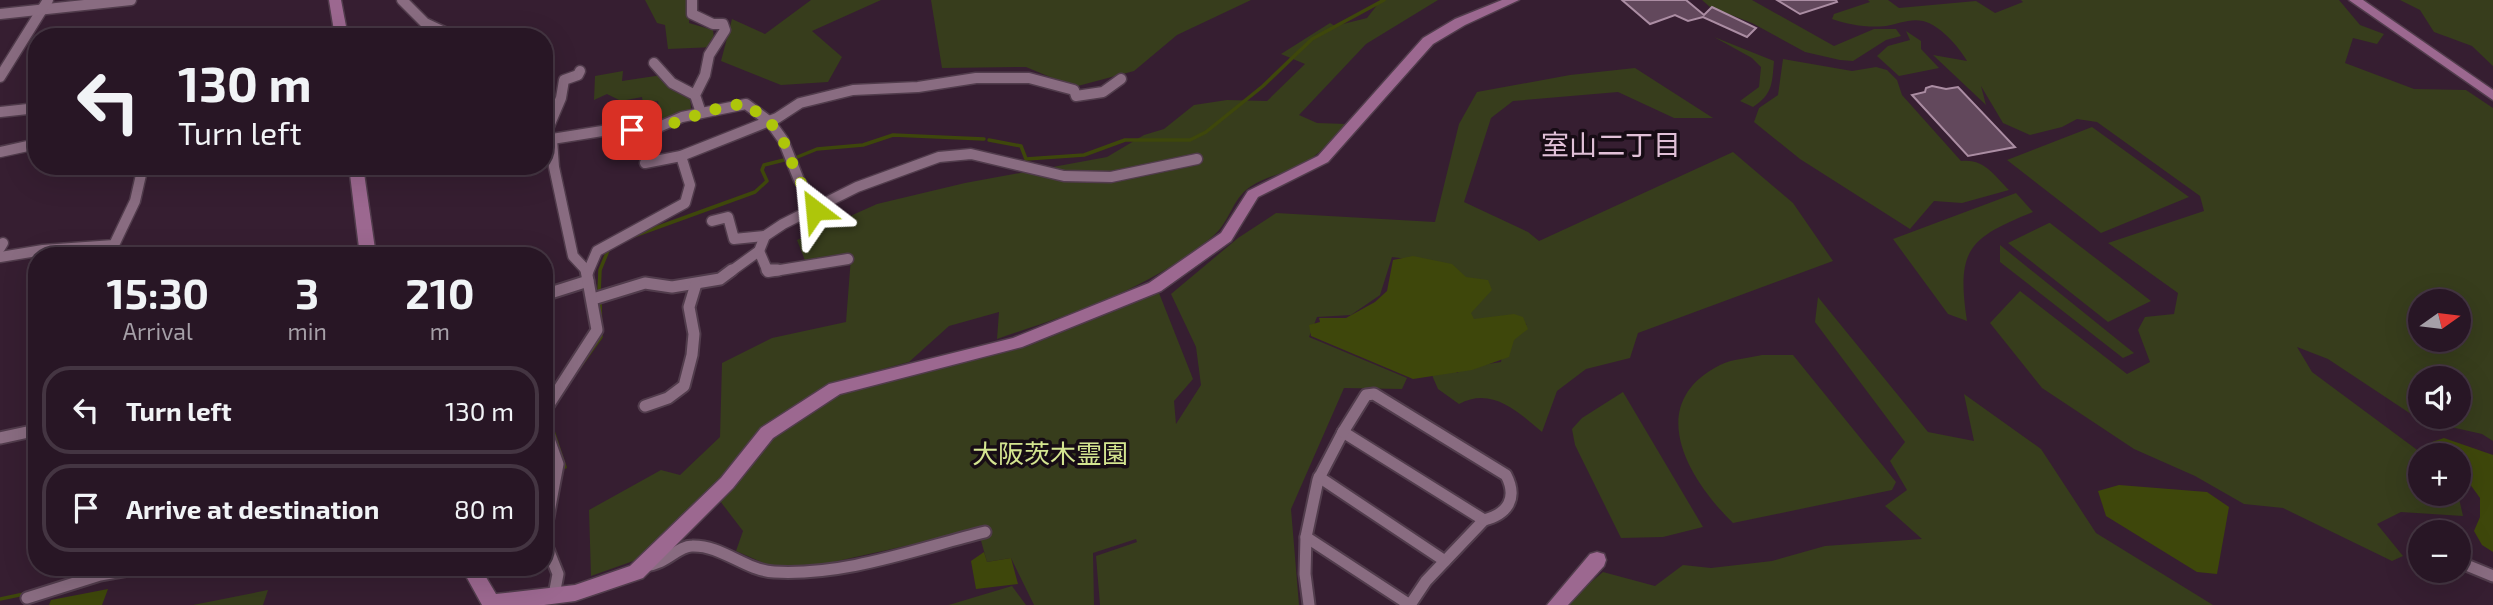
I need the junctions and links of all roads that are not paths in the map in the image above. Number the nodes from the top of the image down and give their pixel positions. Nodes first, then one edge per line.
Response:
1 (131, 0) edge
2 (335, 0) edge
3 (402, 0) edge
4 (692, 0) edge
5 (1513, 0) edge
6 (2356, 0) edge
7 (46, 5) edge
8 (0, 14) edge
9 (31, 28) edge
10 (340, 28) edge
11 (432, 28) edge
12 (28, 33) edge
13 (654, 63) dead end
14 (580, 71) dead end
15 (0, 77) edge
16 (1121, 79) dead end
17 (695, 95) junction
18 (2493, 96) edge
19 (28, 109) edge
20 (0, 112) edge
21 (701, 113) junction
22 (553, 119) edge
23 (767, 120) junction
24 (553, 132) edge
25 (28, 146) edge
26 (0, 152) edge
27 (681, 156) junction
28 (1197, 159) dead end
29 (553, 161) edge
30 (645, 163) dead end
31 (141, 175) edge
32 (357, 175) edge
33 (818, 207) junction
34 (712, 221) dead end
35 (765, 236) junction
36 (86, 247) edge
37 (367, 247) edge
38 (759, 251) junction
39 (28, 252) edge
40 (0, 257) edge
41 (848, 258) dead end
42 (588, 276) junction
43 (696, 284) junction
44 (553, 291) edge
45 (593, 299) junction
46 (553, 399) edge
47 (645, 406) dead end
48 (28, 432) edge
49 (1342, 432) junction
50 (0, 438) edge
51 (553, 449) edge
52 (553, 475) edge
53 (1319, 477) junction
54 (1484, 520) junction
55 (985, 532) dead end
56 (1306, 537) junction
57 (1597, 560) dead end
58 (1445, 561) junction
59 (553, 562) edge
60 (645, 566) junction
61 (2471, 567) edge
62 (97, 576) edge
63 (475, 576) edge
64 (2493, 576) edge
65 (554, 595) junction
66 (25, 602) edge
67 (492, 604) edge
68 (1309, 605) edge
69 (1556, 605) edge

1 - 7 street
2 - 10 street
3 - 11 street
4 - 17 street
5 - 60 street
6 - 18 street
7 - 8 street
7 - 9 street
12 - 15 street
13 - 17 street
14 - 22 street
16 - 23 street
17 - 21 street
19 - 20 street
21 - 23 street
21 - 24 street
23 - 27 street
23 - 33 street
25 - 26 street
27 - 30 street
27 - 42 street
28 - 33 street
29 - 42 street
31 - 36 street
32 - 37 street
33 - 35 street
34 - 35 street
35 - 38 street
38 - 41 street
38 - 43 street
39 - 40 street
42 - 44 street
42 - 45 street
43 - 45 street
43 - 47 street
45 - 46 street
48 - 50 street
49 - 53 street
49 - 54 street
49 - 54 street
51 - 52 street
53 - 56 street
53 - 58 street
54 - 58 street
55 - 60 street
56 - 58 street
56 - 68 street
57 - 69 street
59 - 65 street
60 - 65 street
61 - 64 street
62 - 66 street
63 - 67 street
65 - 67 street

